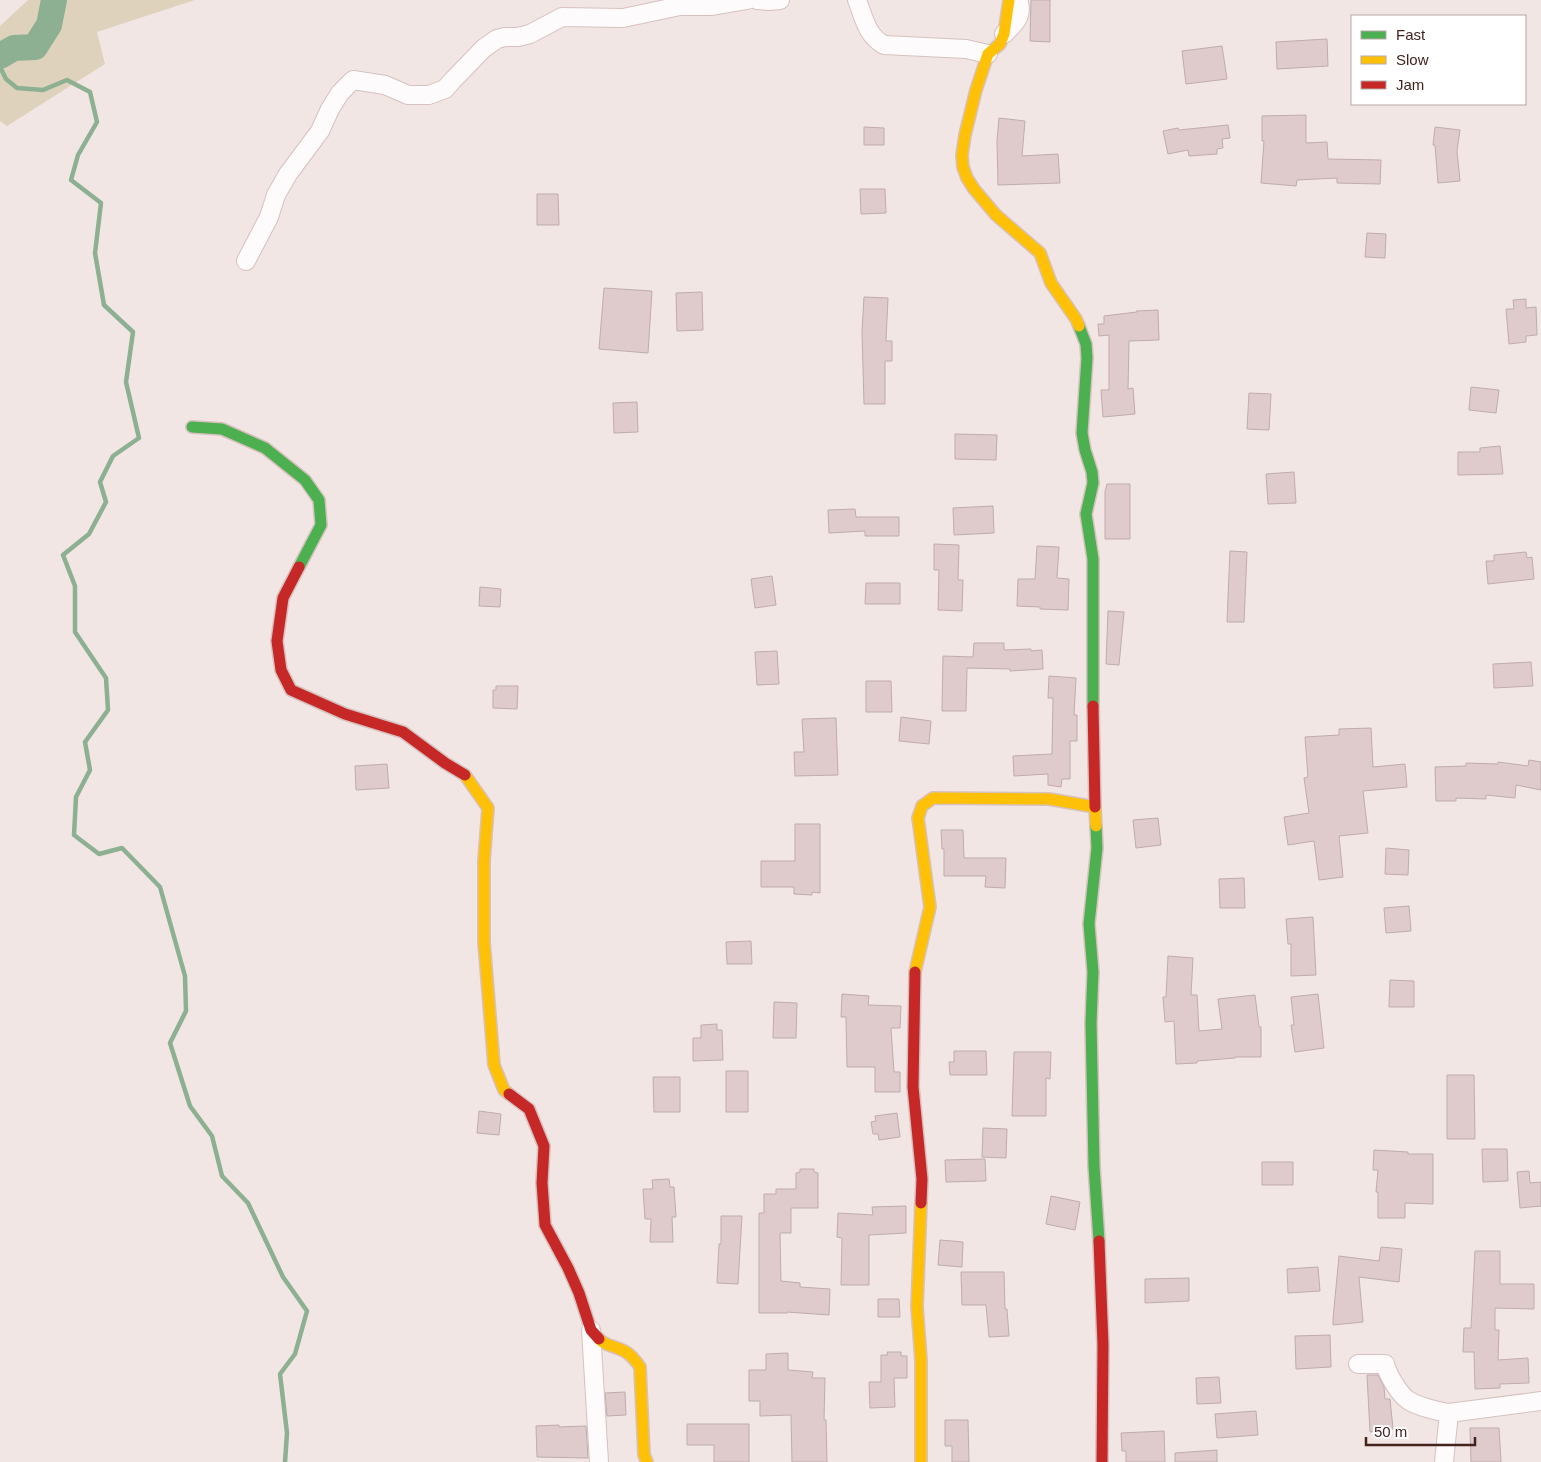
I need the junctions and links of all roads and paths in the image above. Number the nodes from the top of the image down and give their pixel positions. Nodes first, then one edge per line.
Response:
1 (747, 0) edge
2 (757, 0) edge
3 (780, 0) edge
4 (857, 0) edge
5 (1009, 0) edge
6 (1018, 0) edge
7 (1004, 34) junction
8 (988, 54) junction
9 (246, 261) dead end
10 (192, 427) dead end
11 (1095, 807) junction
12 (591, 1330) junction
13 (1358, 1364) dead end
14 (1541, 1401) edge
15 (1449, 1413) junction
16 (599, 1462) edge
17 (647, 1462) edge
18 (921, 1462) edge
19 (1102, 1462) edge
20 (1444, 1462) edge

1 - 9 street
2 - 3 street
4 - 8 street
5 - 7 street
6 - 7 street
7 - 8 street
8 - 11 street
10 - 12 street
11 - 18 street
11 - 19 street
12 - 16 street
12 - 17 street
13 - 15 street
14 - 15 street
15 - 20 street

